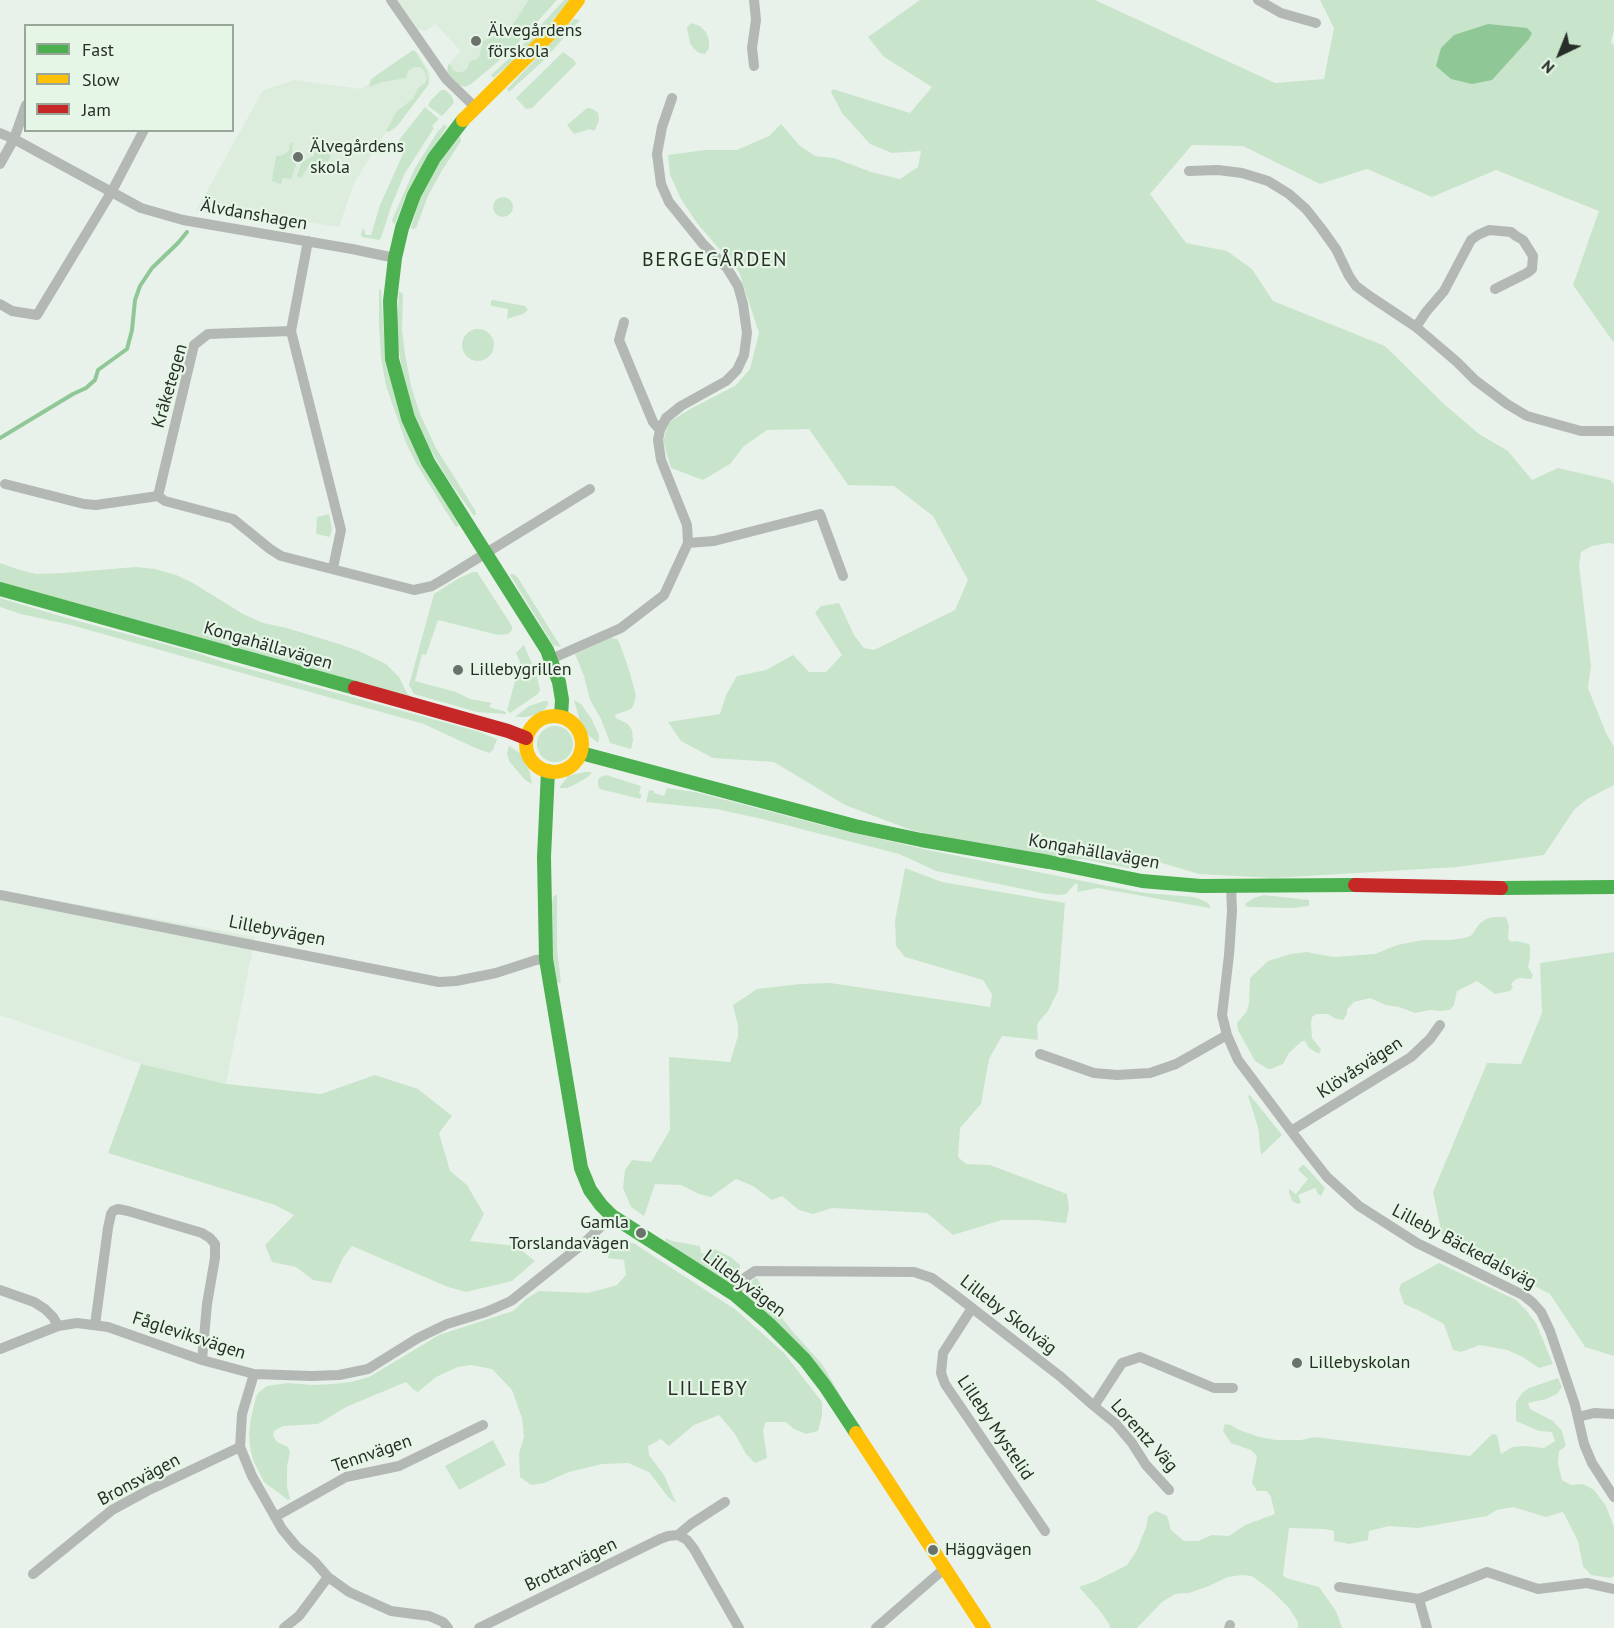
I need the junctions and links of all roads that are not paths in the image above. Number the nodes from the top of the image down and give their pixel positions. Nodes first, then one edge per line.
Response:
1 (391, 0) edge
2 (578, 0) edge
3 (754, 0) edge
4 (1258, 0) edge
5 (1316, 23) dead end
6 (754, 66) dead end
7 (672, 98) dead end
8 (475, 107) junction
9 (24, 111) edge
10 (143, 132) edge
11 (0, 133) edge
12 (14, 139) junction
13 (0, 164) edge
14 (1189, 171) dead end
15 (112, 191) junction
16 (308, 241) junction
17 (395, 258) junction
18 (1495, 289) dead end
19 (0, 304) edge
20 (624, 322) dead end
21 (1416, 327) junction
22 (291, 331) junction
23 (660, 430) junction
24 (1614, 431) edge
25 (5, 484) dead end
26 (590, 489) dead end
27 (158, 496) junction
28 (688, 543) junction
29 (486, 552) junction
30 (333, 568) junction
31 (843, 576) dead end
32 (0, 589) edge
33 (551, 659) junction
34 (561, 717) junction
35 (526, 738) junction
36 (581, 753) junction
37 (548, 771) junction
38 (1232, 886) junction
39 (1614, 887) edge
40 (0, 895) edge
41 (546, 959) junction
42 (1440, 1025) dead end
43 (1227, 1035) junction
44 (1040, 1054) dead end
45 (1291, 1131) junction
46 (612, 1216) junction
47 (0, 1290) edge
48 (734, 1294) junction
49 (972, 1308) junction
50 (95, 1325) junction
51 (58, 1326) junction
52 (0, 1349) edge
53 (202, 1360) junction
54 (254, 1374) junction
55 (1233, 1388) dead end
56 (1094, 1406) junction
57 (1614, 1414) edge
58 (1578, 1417) junction
59 (483, 1425) dead end
60 (240, 1447) junction
61 (1169, 1490) dead end
62 (1614, 1497) edge
63 (725, 1502) dead end
64 (275, 1517) junction
65 (1045, 1531) dead end
66 (678, 1535) junction
67 (945, 1568) junction
68 (33, 1574) dead end
69 (328, 1577) junction
70 (1339, 1587) dead end
71 (1614, 1589) edge
72 (1419, 1599) junction
73 (284, 1628) edge
74 (448, 1628) edge
75 (479, 1628) edge
76 (739, 1628) edge
77 (876, 1628) edge
78 (984, 1628) edge
79 (1428, 1628) edge

1 - 8 street
2 - 8 street
3 - 6 street
4 - 5 street
7 - 23 street
8 - 17 street
9 - 12 street
10 - 15 street
11 - 12 street, Älvdanshagen
12 - 13 street
12 - 15 street, Älvdanshagen
14 - 21 street
15 - 16 street, Älvdanshagen
15 - 19 street
16 - 17 street, Älvdanshagen
16 - 22 street
17 - 29 street
18 - 21 street
20 - 23 street
21 - 24 street
22 - 27 street, Kråketegen
22 - 30 street
23 - 28 street
25 - 27 street
26 - 29 street
27 - 30 street
28 - 31 street
28 - 33 street
29 - 30 street
29 - 33 street
32 - 35 street, Kongahällavägen
33 - 34 street
34 - 35 street
34 - 36 street
35 - 37 street
36 - 37 street
36 - 38 street, Kongahällavägen
37 - 41 street, Lillebyvägen
38 - 39 street, Kongahällavägen
38 - 43 street, Lilleby Bäckedalsväg
40 - 41 street, Lillebyvägen
41 - 46 street, Lillebyvägen
42 - 45 street, Klövåsvägen
43 - 44 street
43 - 45 street, Lilleby Bäckedalsväg
45 - 58 street, Lilleby Bäckedalsväg
46 - 48 street, Lillebyvägen
46 - 54 street, Fågleviksvägen
47 - 51 street
48 - 49 street, Lilleby Skolväg
48 - 67 street, Lillebyvägen
49 - 56 street, Lilleby Skolväg
49 - 65 street, Lilleby Mystelid
50 - 51 street, Fågleviksvägen
50 - 53 street, Fågleviksvägen
50 - 53 street
51 - 52 street, Fågleviksvägen
53 - 54 street, Fågleviksvägen
54 - 60 street
55 - 56 street
56 - 61 street, Lorentz Väg
57 - 58 street
58 - 62 street, Lilleby Bäckedalsväg
59 - 64 street, Tennvägen
60 - 64 street
60 - 68 street, Bronsvägen
63 - 66 street, Brottarvägen
64 - 69 street
66 - 75 street, Brottarvägen
66 - 76 street
67 - 77 street
67 - 78 street, Lillebyvägen
69 - 73 street
69 - 74 street
70 - 72 street
71 - 72 street
72 - 79 street

